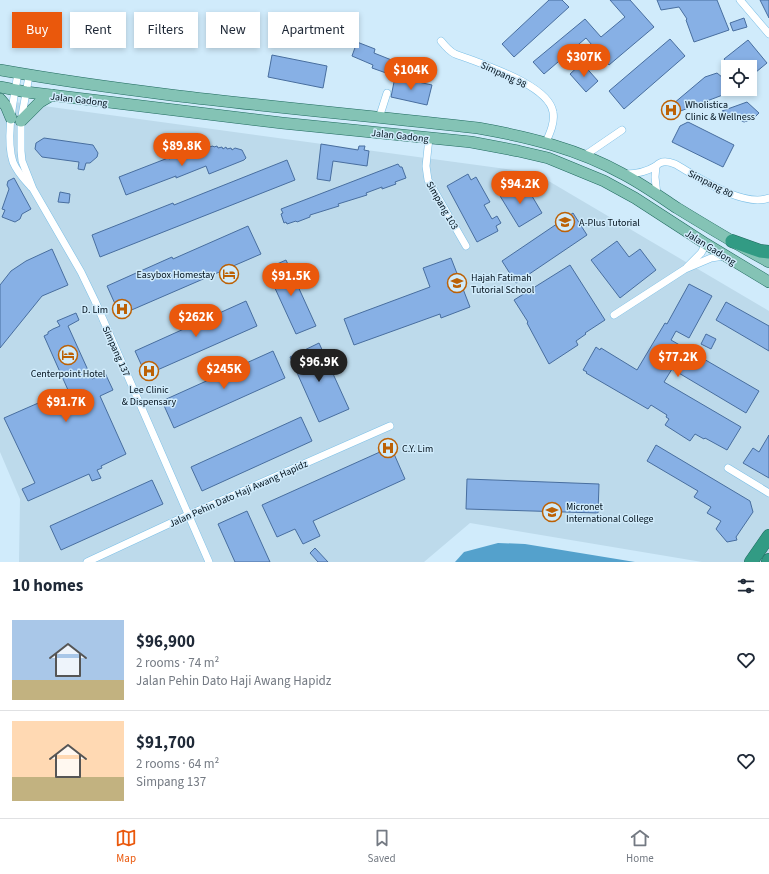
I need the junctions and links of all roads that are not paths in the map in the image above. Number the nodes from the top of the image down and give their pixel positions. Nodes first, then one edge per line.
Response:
1 (740, 0) edge
2 (769, 34) edge
3 (441, 42) dead end
4 (0, 70) edge
5 (18, 73) junction
6 (29, 76) junction
7 (0, 87) edge
8 (15, 90) junction
9 (26, 92) junction
10 (386, 93) dead end
11 (165, 94) junction
12 (52, 95) junction
13 (0, 99) edge
14 (179, 111) junction
15 (379, 118) junction
16 (16, 120) junction
17 (622, 130) dead end
18 (429, 138) junction
19 (546, 142) junction
20 (584, 156) junction
21 (656, 166) junction
22 (623, 174) junction
23 (33, 189) junction
24 (657, 195) junction
25 (769, 198) edge
26 (732, 241) junction
27 (706, 244) junction
28 (466, 246) dead end
29 (769, 252) edge
30 (726, 256) junction
31 (769, 262) edge
32 (686, 269) junction
33 (769, 282) edge
34 (614, 315) dead end
35 (390, 426) dead end
36 (728, 468) dead end
37 (769, 494) edge
38 (188, 515) junction
39 (769, 536) edge
40 (87, 562) edge
41 (209, 562) edge
42 (751, 562) edge

1 - 2 street
3 - 19 street, Simpang 98
4 - 5 main road, Jalan Gadong
5 - 6 main road, Jalan Gadong
5 - 8 street, Simpang 137
6 - 9 street, Simpang 137
6 - 11 main road, Jalan Gadong
7 - 8 main road, Jalan Gadong
8 - 9 main road, Jalan Gadong
8 - 16 street, Simpang 137
9 - 12 main road, Jalan Gadong
9 - 16 street, Simpang 137
10 - 15 street
11 - 14 main road
11 - 15 main road, Jalan Gadong
12 - 14 main road, Jalan Gadong
12 - 16 main road
13 - 16 main road
14 - 18 main road, Jalan Gadong
15 - 19 main road, Jalan Gadong
16 - 23 street, Simpang 137
16 - 23 street, Simpang 137
17 - 20 street
18 - 27 main road, Jalan Gadong
18 - 28 street, Simpang 103
19 - 20 main road, Jalan Gadong
20 - 22 main road, Jalan Gadong
21 - 22 street, Simpang 80
21 - 24 street
21 - 25 street, Simpang 80
22 - 24 main road, Jalan Gadong
23 - 38 street, Simpang 137
24 - 26 main road, Jalan Gadong
26 - 29 highway
26 - 31 main road, Jalan Gadong
27 - 30 main road, Jalan Gadong
27 - 32 street
30 - 32 street
30 - 33 main road, Jalan Gadong
32 - 34 street
35 - 38 street, Jalan Pehin Dato Haji Awang Hapidz
36 - 37 street
38 - 40 street, Jalan Pehin Dato Haji Awang Hapidz
38 - 41 street, Simpang 137
39 - 42 highway

